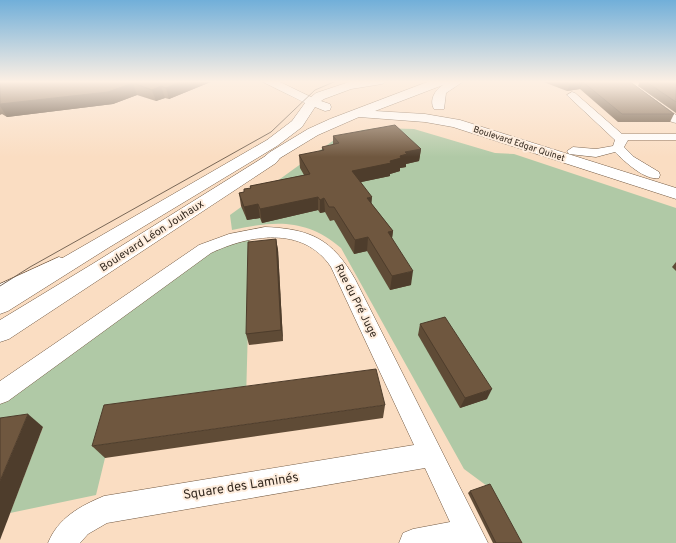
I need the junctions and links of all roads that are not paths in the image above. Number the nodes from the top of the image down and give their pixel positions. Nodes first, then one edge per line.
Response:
1 (309, 106) edge
2 (326, 106) edge
3 (360, 106) edge
4 (363, 106) edge
5 (439, 106) edge
6 (584, 106) edge
7 (657, 106) edge
8 (332, 108) joint
9 (351, 112) junction
10 (387, 115) junction
11 (676, 120) edge
12 (322, 128) junction
13 (676, 137) edge
14 (304, 138) junction
15 (620, 144) junction
16 (573, 151) junction
17 (654, 174) junction
18 (676, 182) edge
19 (676, 194) edge
20 (1, 300) edge
21 (30, 314) junction
22 (0, 332) edge
23 (0, 394) edge
24 (431, 455) junction
25 (471, 538) edge
26 (62, 543) edge
27 (414, 543) edge

1 - 20 main road, Boulevard Léon Jouhaux
2 - 8 main road, Boulevard Edgar Quinet
3 - 9 main road
4 - 9 main road
5 - 16 main road, Boulevard Edgar Quinet
6 - 15 street
7 - 11 street
8 - 9 main road, Boulevard Edgar Quinet
9 - 10 main road, Boulevard Edgar Quinet
9 - 12 main road
9 - 14 main road
10 - 12 main road
10 - 19 main road, Boulevard Edgar Quinet
12 - 14 main road
13 - 15 street
14 - 21 main road, Boulevard Léon Jouhaux
15 - 16 street
15 - 17 street
16 - 17 main road, Boulevard Edgar Quinet
17 - 18 main road, Boulevard Edgar Quinet
20 - 21 street
21 - 22 main road, Boulevard Léon Jouhaux
23 - 24 street, Rue du Pré Juge
24 - 25 street, Rue du Pré Juge
24 - 26 street, Square des Laminés
25 - 27 street

